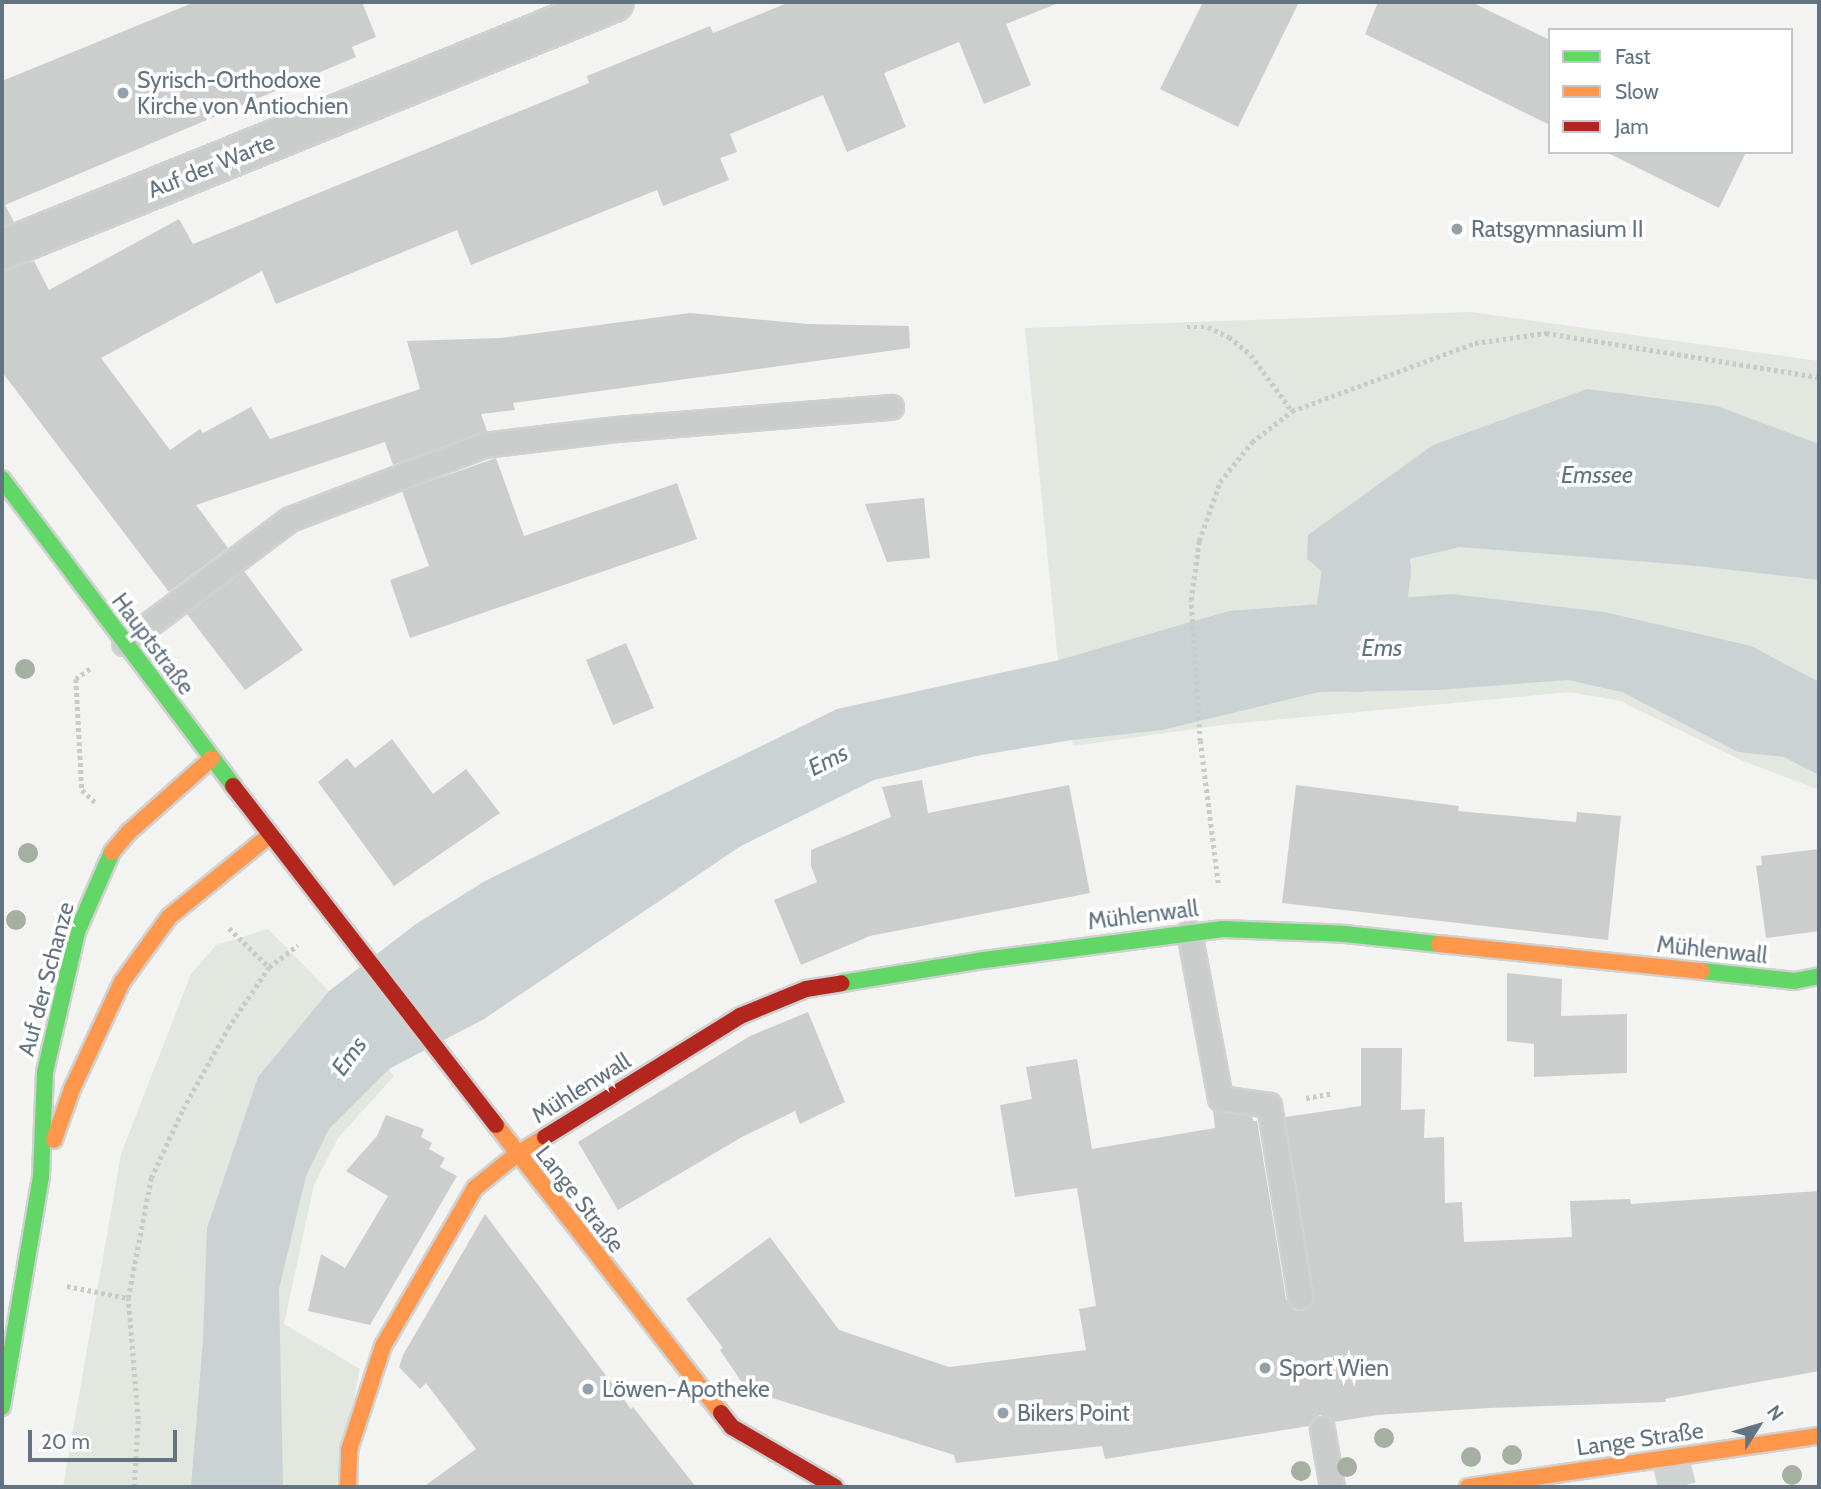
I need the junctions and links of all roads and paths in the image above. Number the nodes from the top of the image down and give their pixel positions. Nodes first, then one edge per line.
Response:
1 (614, 2) edge
2 (2, 250) edge
3 (1187, 327) dead end
4 (1819, 377) edge
5 (891, 407) dead end
6 (1292, 411) junction
7 (2, 479) edge
8 (124, 643) junction
9 (212, 758) junction
10 (271, 835) junction
11 (335, 918) junction
12 (1223, 929) junction
13 (1189, 932) junction
14 (1819, 976) edge
15 (517, 1154) junction
16 (41, 1176) junction
17 (24, 1277) junction
18 (1300, 1297) dead end
19 (128, 1298) junction
20 (2, 1407) edge
21 (1322, 1429) dead end
22 (1819, 1436) edge
23 (134, 1487) edge
24 (348, 1487) edge
25 (835, 1487) edge
26 (1332, 1487) edge
27 (1468, 1487) edge

1 - 2 street, Auf der Warte
3 - 6 path
4 - 6 path
5 - 8 lane
6 - 12 path
7 - 8 street, Hauptstraße
8 - 9 street, Hauptstraße
9 - 10 street, Hauptstraße
9 - 16 street, Auf der Schanze
10 - 11 street, Lange Straße
10 - 16 street, Auf der Schanze
11 - 15 street, Lange Straße
11 - 19 path
12 - 13 street, Mühlenwall
12 - 14 street, Mühlenwall
13 - 15 street, Mühlenwall
13 - 18 lane
15 - 24 street, Mühlenwall
15 - 25 street, Lange Straße
16 - 17 street, Auf der Schanze
17 - 19 path
17 - 20 street, Auf der Schanze
19 - 23 path
21 - 26 lane
22 - 27 street, Lange Straße

